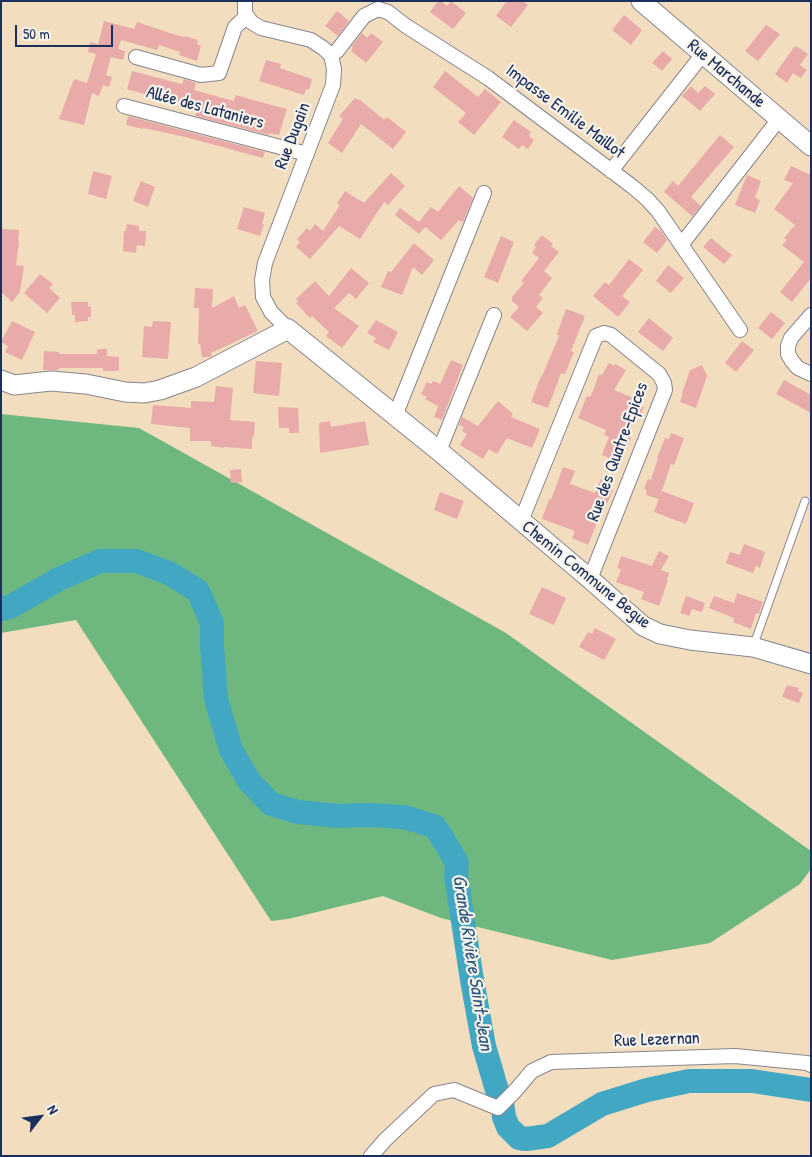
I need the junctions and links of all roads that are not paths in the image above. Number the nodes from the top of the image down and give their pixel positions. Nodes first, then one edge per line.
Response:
1 (245, 1) edge
2 (641, 1) edge
3 (247, 16) junction
4 (703, 54) junction
5 (331, 55) junction
6 (136, 57) dead end
7 (124, 106) dead end
8 (779, 119) junction
9 (811, 146) edge
10 (307, 154) junction
11 (611, 170) junction
12 (484, 193) dead end
13 (682, 245) junction
14 (494, 315) dead end
15 (811, 315) edge
16 (288, 329) junction
17 (740, 330) dead end
18 (811, 374) edge
19 (1, 380) edge
20 (395, 416) junction
21 (439, 451) junction
22 (804, 501) dead end
23 (521, 521) junction
24 (590, 579) junction
25 (753, 647) junction
26 (811, 664) edge
27 (811, 1065) edge
28 (371, 1156) edge

1 - 3 street
2 - 4 street, Rue Marchande
3 - 5 street
3 - 6 street
4 - 8 street, Rue Marchande
4 - 11 street
5 - 10 street, Rue Dugain
5 - 11 street, Impasse Emilie Maillot
7 - 10 street, Allée des Lataniers
8 - 9 street, Rue Marchande
8 - 13 street
10 - 16 street, Rue Dugain
11 - 13 street, Impasse Emilie Maillot
12 - 20 street
13 - 17 street, Impasse Emilie Maillot
14 - 21 street
15 - 18 street
16 - 19 street
16 - 20 street, Chemin Commune Begue
20 - 21 street, Chemin Commune Begue
21 - 23 street, Chemin Commune Begue
22 - 25 lane
23 - 24 street, Chemin Commune Begue
23 - 24 street, Rue des Quatre-Epices
24 - 25 street, Chemin Commune Begue
25 - 26 street, Chemin Commune Begue
27 - 28 street, Rue Lezernan

